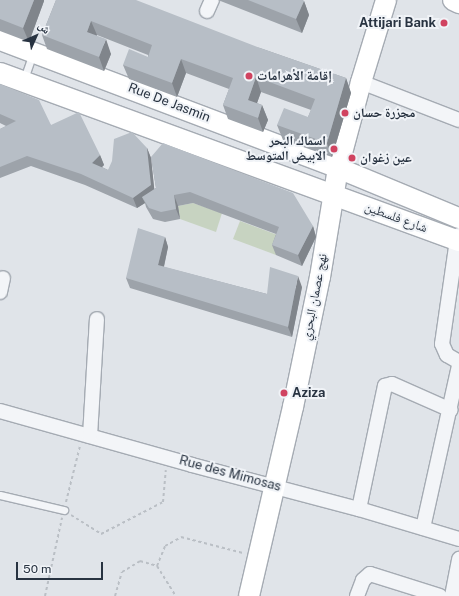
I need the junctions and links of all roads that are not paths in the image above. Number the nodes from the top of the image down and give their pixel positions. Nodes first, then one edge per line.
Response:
1 (386, 0) edge
2 (453, 0) edge
3 (459, 3) edge
4 (0, 40) edge
5 (34, 51) junction
6 (0, 73) edge
7 (23, 81) junction
8 (361, 82) junction
9 (459, 120) edge
10 (338, 168) junction
11 (334, 196) junction
12 (459, 218) edge
13 (458, 238) edge
14 (97, 319) dead end
15 (459, 362) edge
16 (459, 366) edge
17 (450, 410) junction
18 (0, 411) edge
19 (90, 436) junction
20 (276, 486) junction
21 (0, 496) edge
22 (360, 509) junction
23 (64, 510) road end
24 (424, 528) junction
25 (459, 539) edge
26 (459, 559) edge
27 (249, 596) edge
28 (357, 596) edge
29 (440, 596) edge
30 (452, 596) edge

1 - 8 street, نهج عصمان البحري
2 - 3 street
4 - 5 street, Rue De Jasmin
5 - 7 lane
5 - 10 street, Rue De Jasmin
6 - 7 street
7 - 11 street
8 - 9 street
8 - 10 street, نهج عصمان البحري
10 - 11 street, نهج عصمان البحري
10 - 12 street, شارع فلسطين
11 - 13 street, شارع فلسطين
11 - 20 street, نهج عصمان البحري
13 - 15 street
14 - 19 street
16 - 17 street
17 - 22 street
17 - 24 street
18 - 19 street, Rue des Mimosas
19 - 20 street, Rue des Mimosas
20 - 22 street, Rue des Mimosas
20 - 27 street, نهج عصمان البحري
21 - 23 lane
22 - 24 street, Rue des Mimosas
24 - 25 street, Rue des Mimosas
26 - 30 street
28 - 29 street

